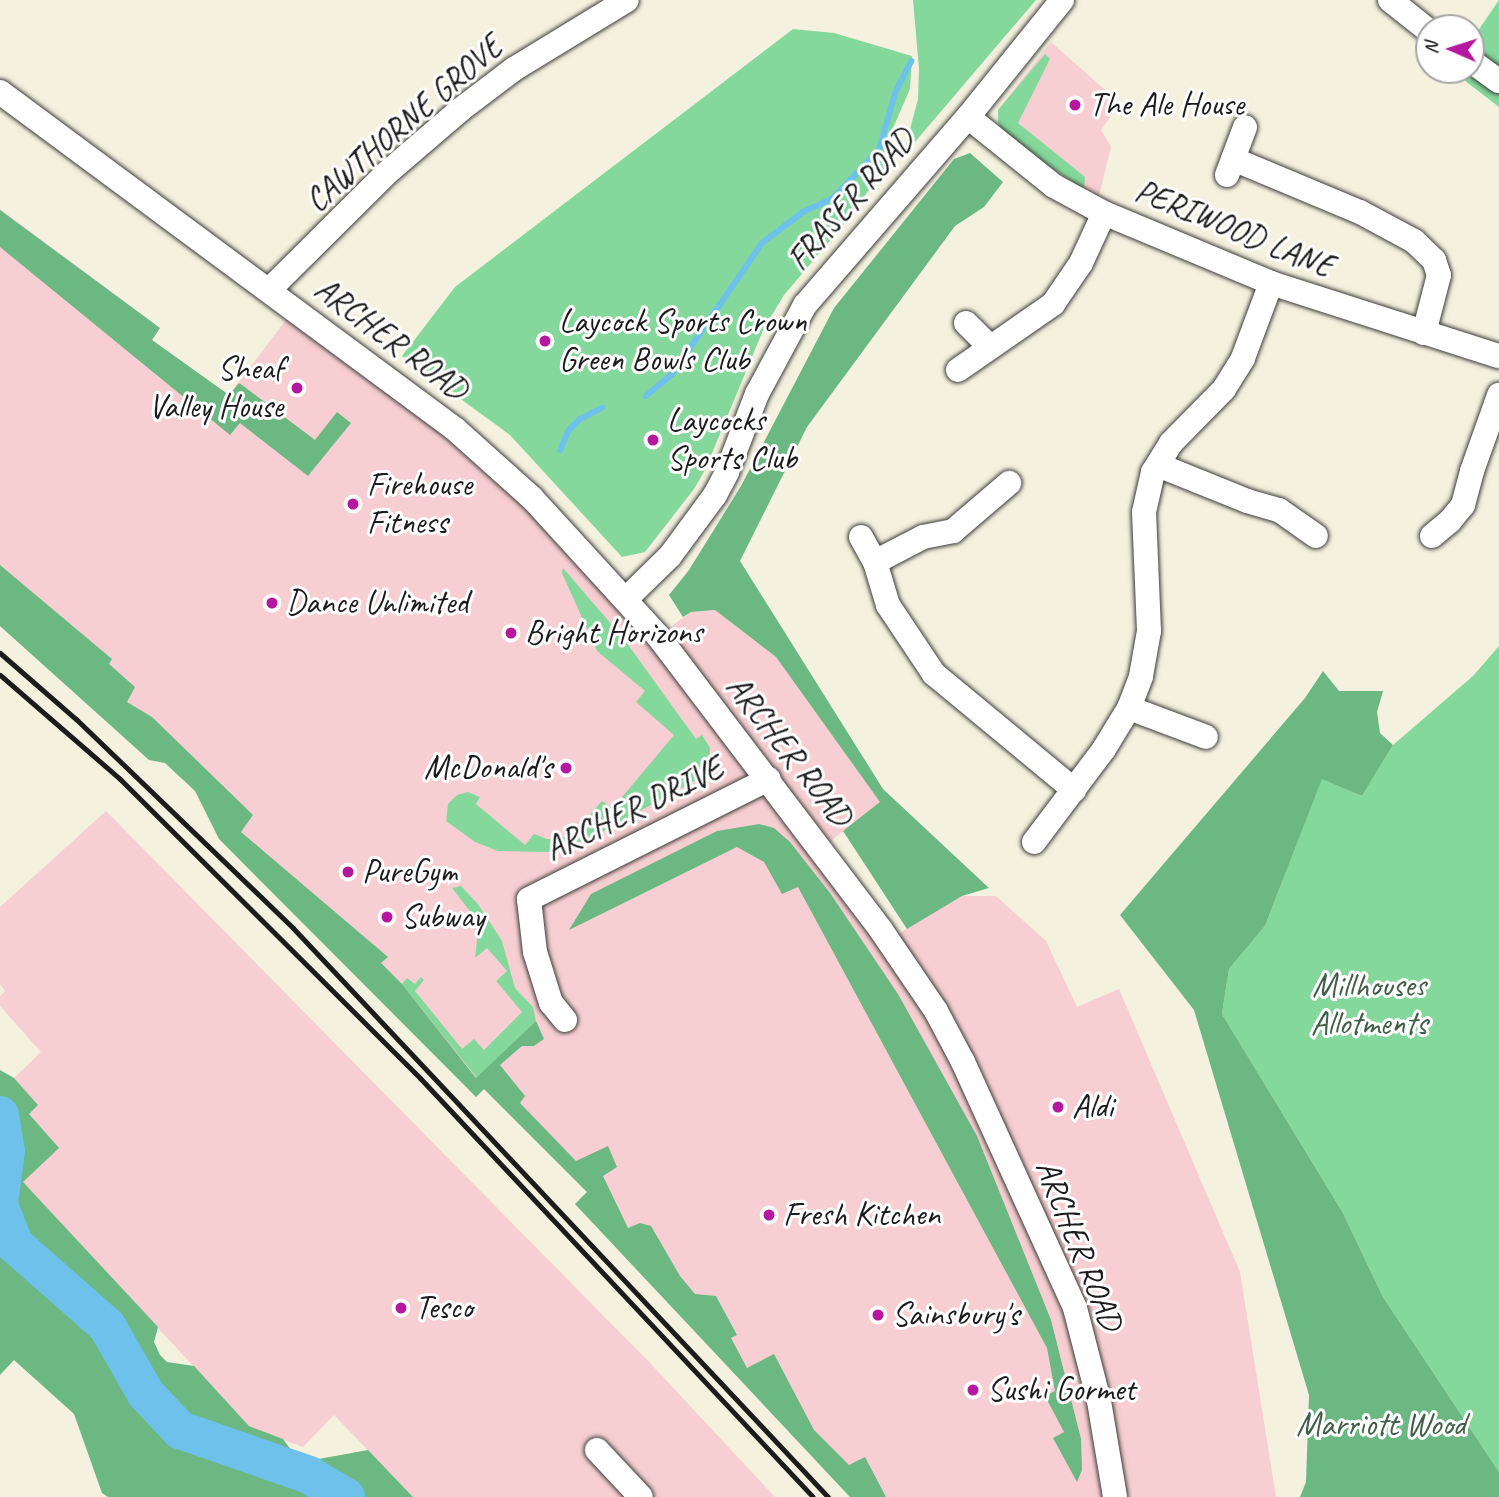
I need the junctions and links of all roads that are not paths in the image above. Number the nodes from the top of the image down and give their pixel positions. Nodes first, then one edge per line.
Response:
1 (627, 0) edge
2 (1062, 0) edge
3 (1390, 0) edge
4 (1415, 20) edge
5 (0, 92) edge
6 (968, 117) junction
7 (1245, 127) dead end
8 (1104, 213) junction
9 (1271, 283) junction
10 (270, 289) junction
11 (966, 323) dead end
12 (1424, 333) junction
13 (989, 346) junction
14 (1499, 356) edge
15 (958, 370) dead end
16 (1499, 395) edge
17 (1158, 465) junction
18 (1009, 482) dead end
19 (1316, 536) dead end
20 (1432, 536) dead end
21 (862, 537) dead end
22 (875, 562) junction
23 (626, 599) junction
24 (1129, 708) junction
25 (1206, 737) dead end
26 (769, 779) junction
27 (1074, 790) junction
28 (1034, 842) dead end
29 (565, 1020) dead end
30 (597, 1450) dead end
31 (1116, 1492) edge
32 (641, 1497) edge

1 - 10 street, CAWTHORNE GROVE
2 - 6 street, FRASER ROAD
3 - 4 street
5 - 10 street, ARCHER ROAD
6 - 8 street, PERIWOOD LANE
6 - 23 street, FRASER ROAD
7 - 12 street
8 - 9 street, PERIWOOD LANE
8 - 13 street
9 - 12 street, PERIWOOD LANE
9 - 17 street
10 - 23 street, ARCHER ROAD
11 - 13 street
12 - 14 street, PERIWOOD LANE
13 - 15 street
16 - 20 street
17 - 19 street
17 - 24 street
18 - 22 street
21 - 22 street
22 - 27 street
23 - 26 street, ARCHER ROAD
24 - 25 street
24 - 27 street
26 - 29 street, ARCHER DRIVE
26 - 31 street, ARCHER ROAD
27 - 28 street
30 - 32 street

